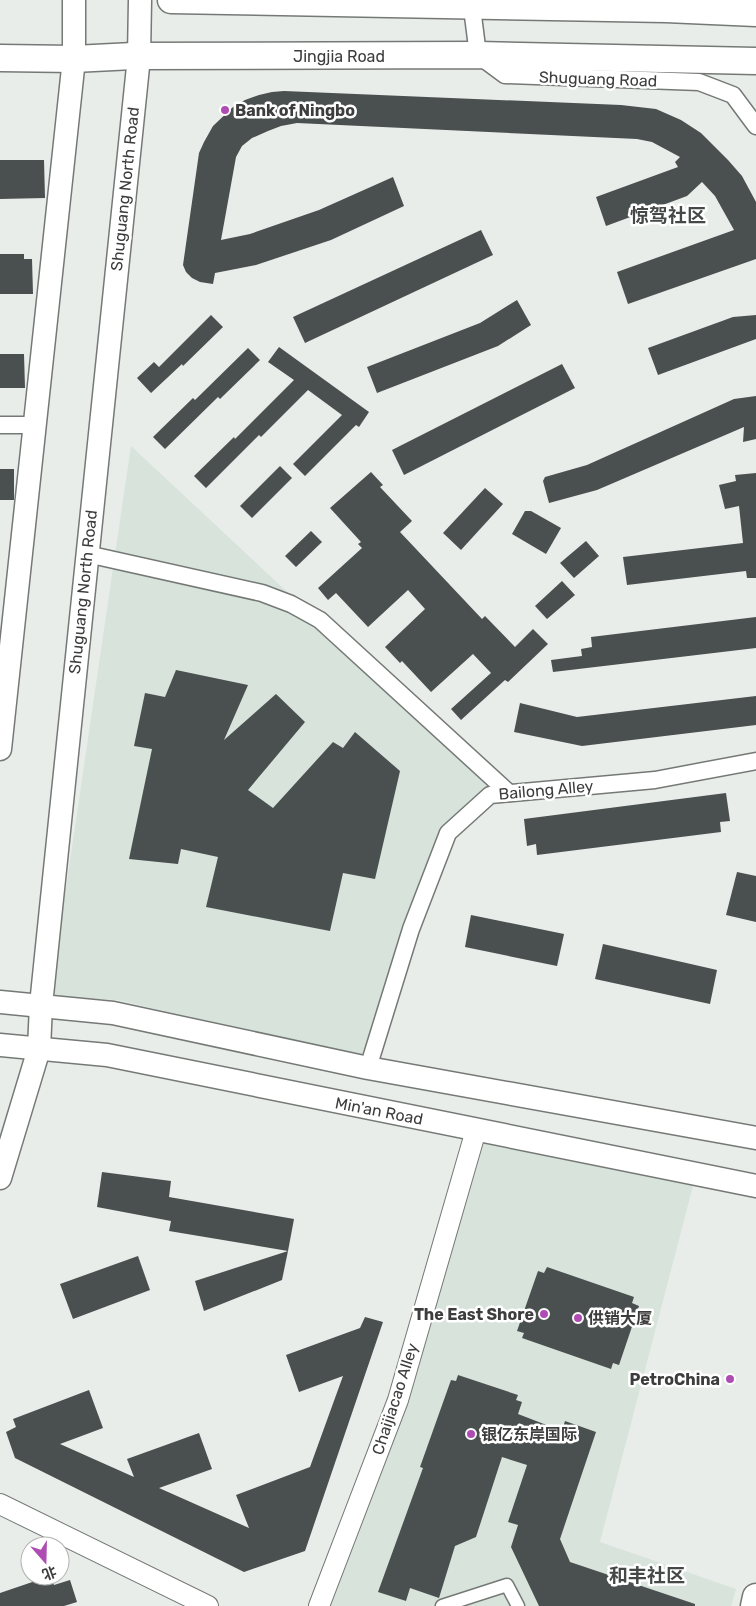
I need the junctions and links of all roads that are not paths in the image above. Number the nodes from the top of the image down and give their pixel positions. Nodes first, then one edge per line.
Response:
1 (74, 0) edge
2 (140, 0) edge
3 (171, 0) edge
4 (472, 3) edge
5 (756, 13) edge
6 (478, 55) junction
7 (139, 57) junction
8 (0, 58) edge
9 (74, 59) junction
10 (756, 61) edge
11 (756, 126) edge
12 (0, 425) edge
13 (35, 425) junction
14 (87, 554) junction
15 (0, 749) edge
16 (756, 761) edge
17 (509, 793) junction
18 (0, 1002) edge
19 (41, 1006) junction
20 (0, 1045) edge
21 (39, 1048) junction
22 (368, 1068) junction
23 (476, 1130) junction
24 (756, 1138) edge
25 (0, 1178) edge
26 (756, 1186) edge
27 (0, 1504) edge
28 (756, 1597) edge
29 (208, 1606) edge
30 (319, 1606) edge
31 (442, 1606) edge
32 (518, 1606) edge
33 (754, 1606) edge

1 - 9 main road
2 - 7 main road, Shuguang North Road
3 - 4 main road
4 - 5 main road
4 - 6 street
6 - 7 main road, Jingjia Road
6 - 10 main road, Jingjia Road
6 - 11 street, Shuguang Road
7 - 9 main road, Jingjia Road
7 - 14 main road, Shuguang North Road
8 - 9 main road, Jingjia Road
9 - 13 main road
12 - 13 street
13 - 15 main road
14 - 17 street
14 - 19 main road, Shuguang North Road
16 - 17 street, Bailong Alley
17 - 22 street, Bailong Alley
18 - 19 main road
19 - 21 main road, Shuguang North Road
19 - 22 main road
20 - 21 main road, Min'an Road
21 - 23 main road, Min'an Road
21 - 25 main road, Shuguang North Road
22 - 24 main road
23 - 26 main road, Min'an Road
23 - 30 street, Chaijiacao Alley
27 - 29 street
28 - 33 main road
31 - 32 street

